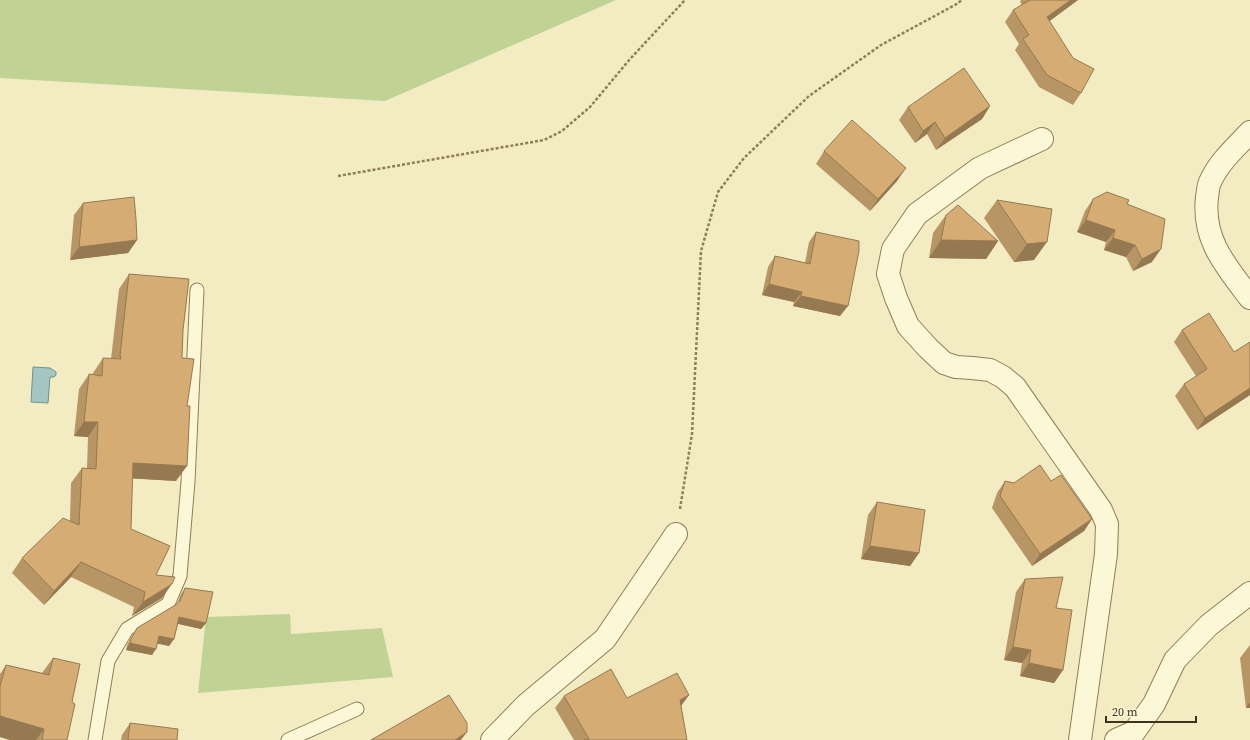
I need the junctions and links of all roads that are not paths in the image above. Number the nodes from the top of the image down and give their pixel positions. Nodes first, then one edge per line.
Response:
1 (1250, 132) edge
2 (1042, 139) dead end
3 (197, 290) dead end
4 (1250, 298) edge
5 (676, 534) road end
6 (1250, 593) edge
7 (357, 709) dead end
8 (95, 740) edge
9 (288, 740) edge
10 (492, 740) edge
11 (1080, 740) edge
12 (1116, 740) edge

1 - 4 street
2 - 11 street
3 - 8 lane
5 - 10 street
6 - 12 street
7 - 9 lane

